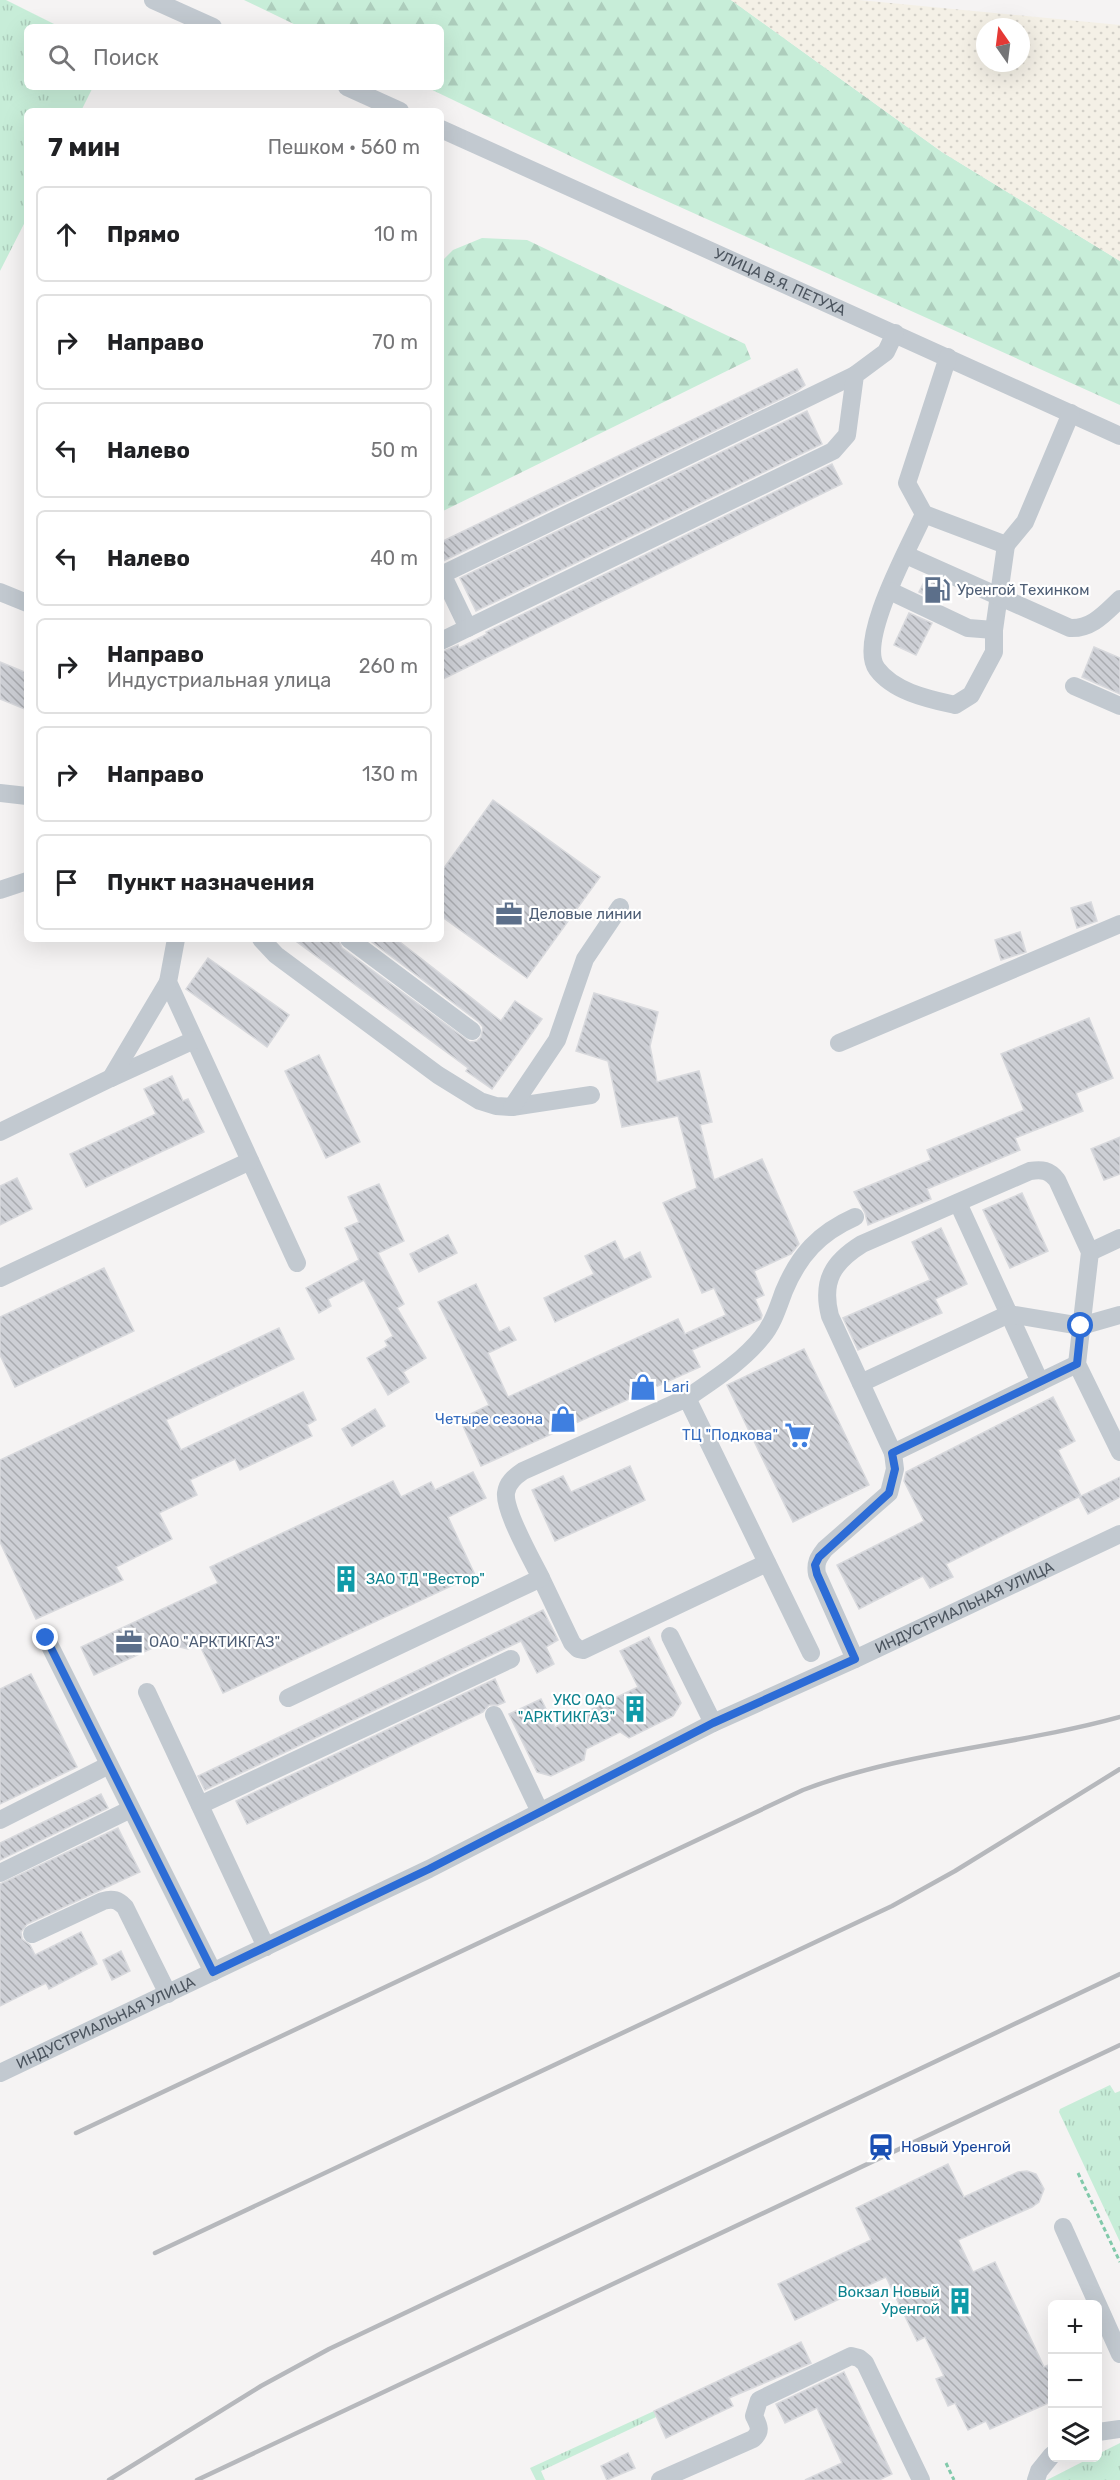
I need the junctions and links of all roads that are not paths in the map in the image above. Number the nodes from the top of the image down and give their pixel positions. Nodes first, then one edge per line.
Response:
1 (153, 0) edge
2 (206, 24) edge
3 (354, 90) edge
4 (393, 108) edge
5 (444, 130) edge
6 (895, 333) junction
7 (948, 357) junction
8 (855, 375) junction
9 (1071, 413) junction
10 (1117, 438) edge
11 (924, 514) junction
12 (1005, 545) junction
13 (906, 555) junction
14 (444, 574) edge
15 (444, 579) edge
16 (890, 591) junction
17 (0, 592) edge
18 (998, 595) junction
19 (1120, 599) edge
20 (24, 602) edge
21 (468, 628) junction
22 (994, 630) junction
23 (444, 640) edge
24 (1074, 686) dead end
25 (1120, 706) edge
26 (0, 793) edge
27 (24, 796) edge
28 (24, 882) edge
29 (0, 891) edge
30 (620, 907) dead end
31 (1120, 924) edge
32 (175, 942) edge
33 (264, 942) edge
34 (353, 942) edge
35 (168, 982) junction
36 (472, 1031) dead end
37 (194, 1040) junction
38 (839, 1043) dead end
39 (111, 1078) junction
40 (591, 1095) dead end
41 (512, 1107) junction
42 (0, 1132) edge
43 (250, 1161) junction
44 (958, 1203) junction
45 (855, 1217) dead end
46 (1120, 1238) edge
47 (1090, 1252) junction
48 (297, 1263) dead end
49 (0, 1278) edge
50 (1009, 1314) junction
51 (1120, 1315) edge
52 (1081, 1326) junction
53 (1077, 1364) junction
54 (1040, 1382) junction
55 (861, 1383) junction
56 (687, 1398) junction
57 (1120, 1452) edge
58 (892, 1453) junction
59 (1120, 1534) edge
60 (767, 1563) junction
61 (541, 1578) junction
62 (670, 1636) dead end
63 (46, 1638) dead end
64 (811, 1653) dead end
65 (511, 1659) dead end
66 (855, 1659) junction
67 (147, 1692) dead end
68 (288, 1698) dead end
69 (494, 1715) dead end
70 (713, 1723) junction
71 (109, 1766) junction
72 (200, 1805) junction
73 (131, 1809) junction
74 (540, 1812) junction
75 (0, 1820) edge
76 (0, 1873) edge
77 (32, 1934) dead end
78 (266, 1947) junction
79 (213, 1972) junction
80 (168, 1994) junction
81 (0, 2073) edge
82 (1063, 2227) dead end
83 (1120, 2354) edge
84 (1120, 2429) edge
85 (1102, 2431) edge
86 (1048, 2461) edge
87 (660, 2480) edge
88 (921, 2480) edge
89 (1036, 2480) edge

1 - 2 street
3 - 4 street
5 - 6 street, УЛИЦА В.Я. ПЕТУХА
6 - 7 street, УЛИЦА В.Я. ПЕТУХА
6 - 8 street
7 - 9 street, УЛИЦА В.Я. ПЕТУХА
7 - 11 street
8 - 14 street
8 - 21 street
9 - 10 street, УЛИЦА В.Я. ПЕТУХА
9 - 12 street
11 - 12 street
11 - 13 street
12 - 18 street
13 - 16 street
13 - 18 street
15 - 21 street
16 - 22 street
16 - 22 street
17 - 20 street
18 - 19 street
18 - 22 street
21 - 23 street
24 - 25 street
26 - 27 street
28 - 29 street
30 - 41 street
31 - 38 street
32 - 35 street
33 - 41 street
34 - 36 street
35 - 37 street
35 - 39 street
37 - 39 street
37 - 43 street
39 - 42 street
40 - 41 street
43 - 48 street
43 - 49 street
44 - 47 street
44 - 50 street
44 - 55 street
45 - 56 street
46 - 47 street
47 - 52 street
50 - 52 street
50 - 54 street
50 - 55 street
51 - 52 street
52 - 53 street
53 - 54 street
53 - 57 street
54 - 58 street
55 - 58 street
56 - 60 street
56 - 61 street
58 - 66 street
59 - 66 street, ИНДУСТРИАЛЬНАЯ УЛИЦА
60 - 61 street
60 - 64 street
61 - 68 street
62 - 70 street
63 - 71 street
65 - 72 street
66 - 70 street, ИНДУСТРИАЛЬНАЯ УЛИЦА
67 - 72 street
69 - 74 street
70 - 74 street, ИНДУСТРИАЛЬНАЯ УЛИЦА
71 - 73 street
71 - 75 street
72 - 78 street
73 - 76 street
73 - 79 street
74 - 78 street, ИНДУСТРИАЛЬНАЯ УЛИЦА
77 - 80 street
78 - 79 street, ИНДУСТРИАЛЬНАЯ УЛИЦА
79 - 80 street, ИНДУСТРИАЛЬНАЯ УЛИЦА
80 - 81 street, ИНДУСТРИАЛЬНАЯ УЛИЦА
82 - 83 street
84 - 85 street
86 - 89 street
87 - 88 street

